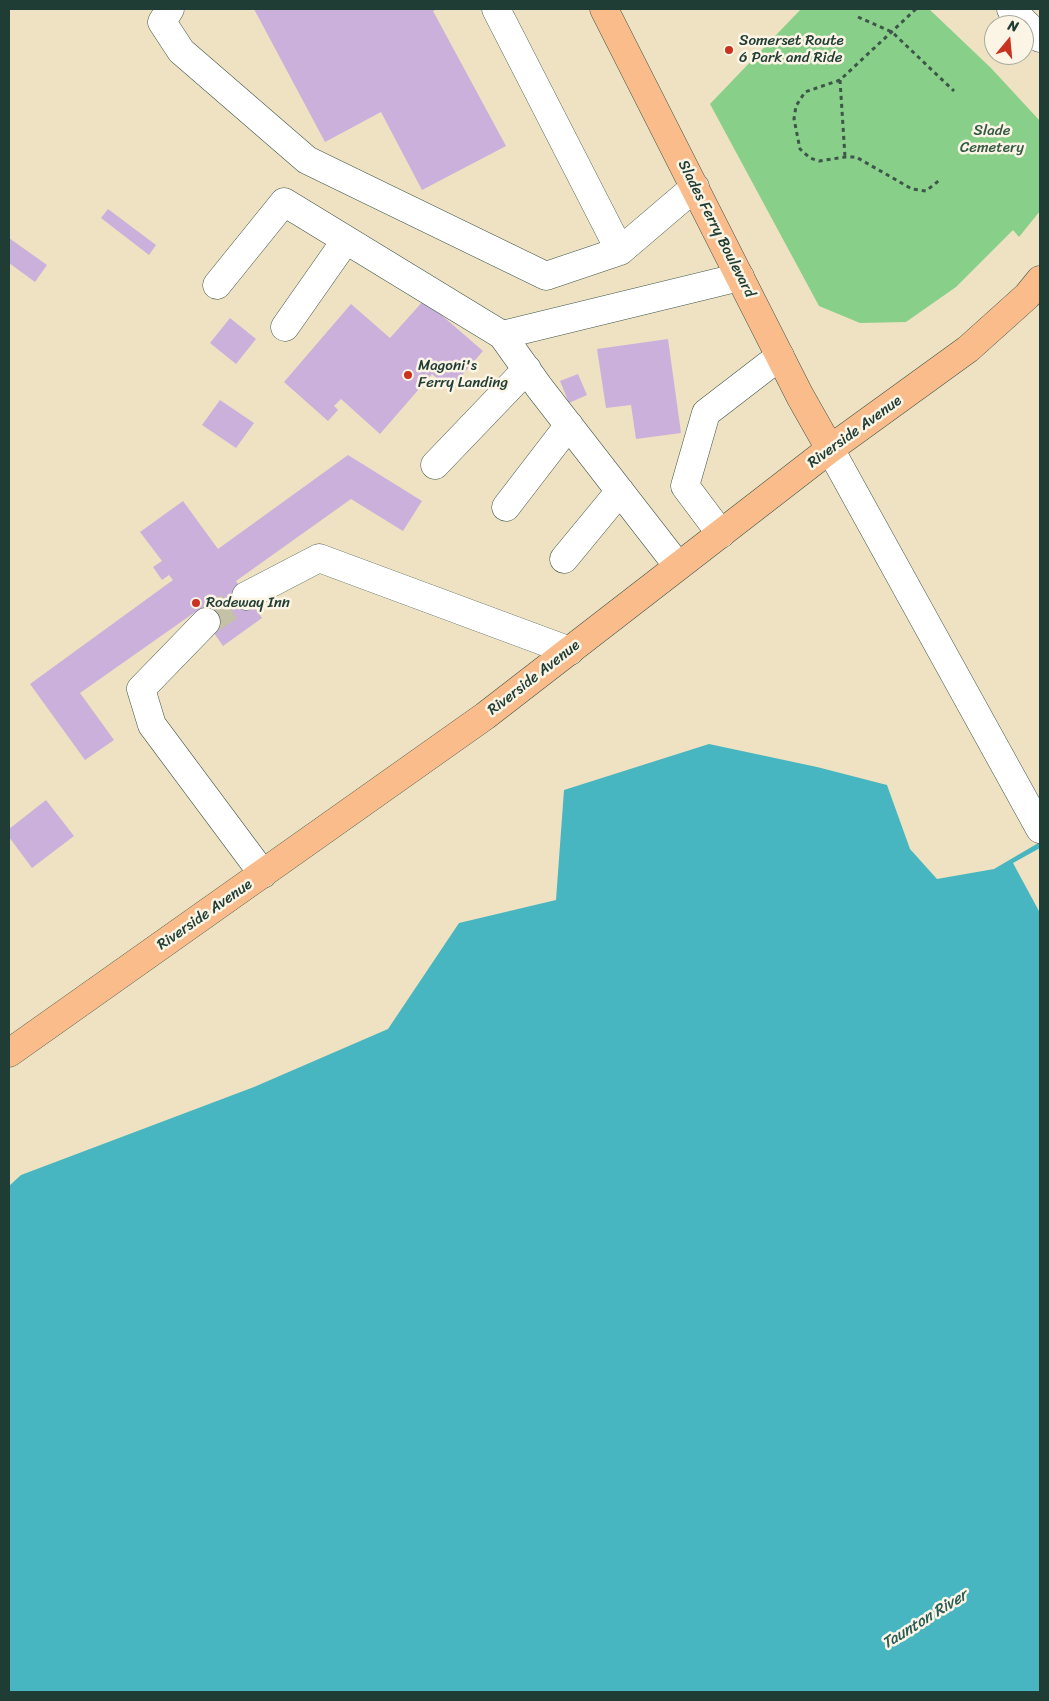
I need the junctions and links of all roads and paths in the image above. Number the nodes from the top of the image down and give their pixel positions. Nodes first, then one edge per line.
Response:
1 (170, 9) edge
2 (496, 9) edge
3 (604, 9) edge
4 (916, 9) edge
5 (1011, 9) edge
6 (858, 17) dead end
7 (892, 32) junction
8 (1039, 33) edge
9 (840, 80) junction
10 (954, 91) dead end
11 (845, 156) junction
12 (941, 179) dead end
13 (694, 188) junction
14 (346, 240) junction
15 (620, 251) junction
16 (740, 277) junction
17 (1040, 280) edge
18 (217, 284) dead end
19 (285, 327) dead end
20 (502, 335) junction
21 (780, 356) junction
22 (526, 369) junction
23 (569, 425) junction
24 (830, 449) junction
25 (435, 465) dead end
26 (620, 491) junction
27 (506, 507) dead end
28 (721, 534) junction
29 (564, 559) dead end
30 (678, 566) junction
31 (246, 596) tunnel mouth
32 (206, 622) tunnel mouth
33 (570, 651) junction
34 (1040, 829) edge
35 (263, 874) junction
36 (9, 1053) edge

1 - 15 street
2 - 15 street
3 - 13 main road, Slades Ferry Boulevard
4 - 7 path
5 - 8 street
6 - 7 path
7 - 9 path
7 - 10 path
9 - 11 path
9 - 11 path
11 - 12 path
13 - 15 street
13 - 16 main road, Slades Ferry Boulevard
14 - 18 street
14 - 19 street
14 - 20 street
16 - 20 street
16 - 21 main road, Slades Ferry Boulevard
17 - 24 main road, Riverside Avenue
20 - 22 street
21 - 24 main road, Slades Ferry Boulevard
21 - 28 street
22 - 23 street
22 - 25 street
23 - 26 street
23 - 27 street
24 - 28 main road, Riverside Avenue
24 - 34 street
26 - 29 street
26 - 30 street
28 - 30 main road, Riverside Avenue
30 - 33 main road, Riverside Avenue
31 - 33 street
32 - 35 street
33 - 35 main road, Riverside Avenue
35 - 36 main road, Riverside Avenue

